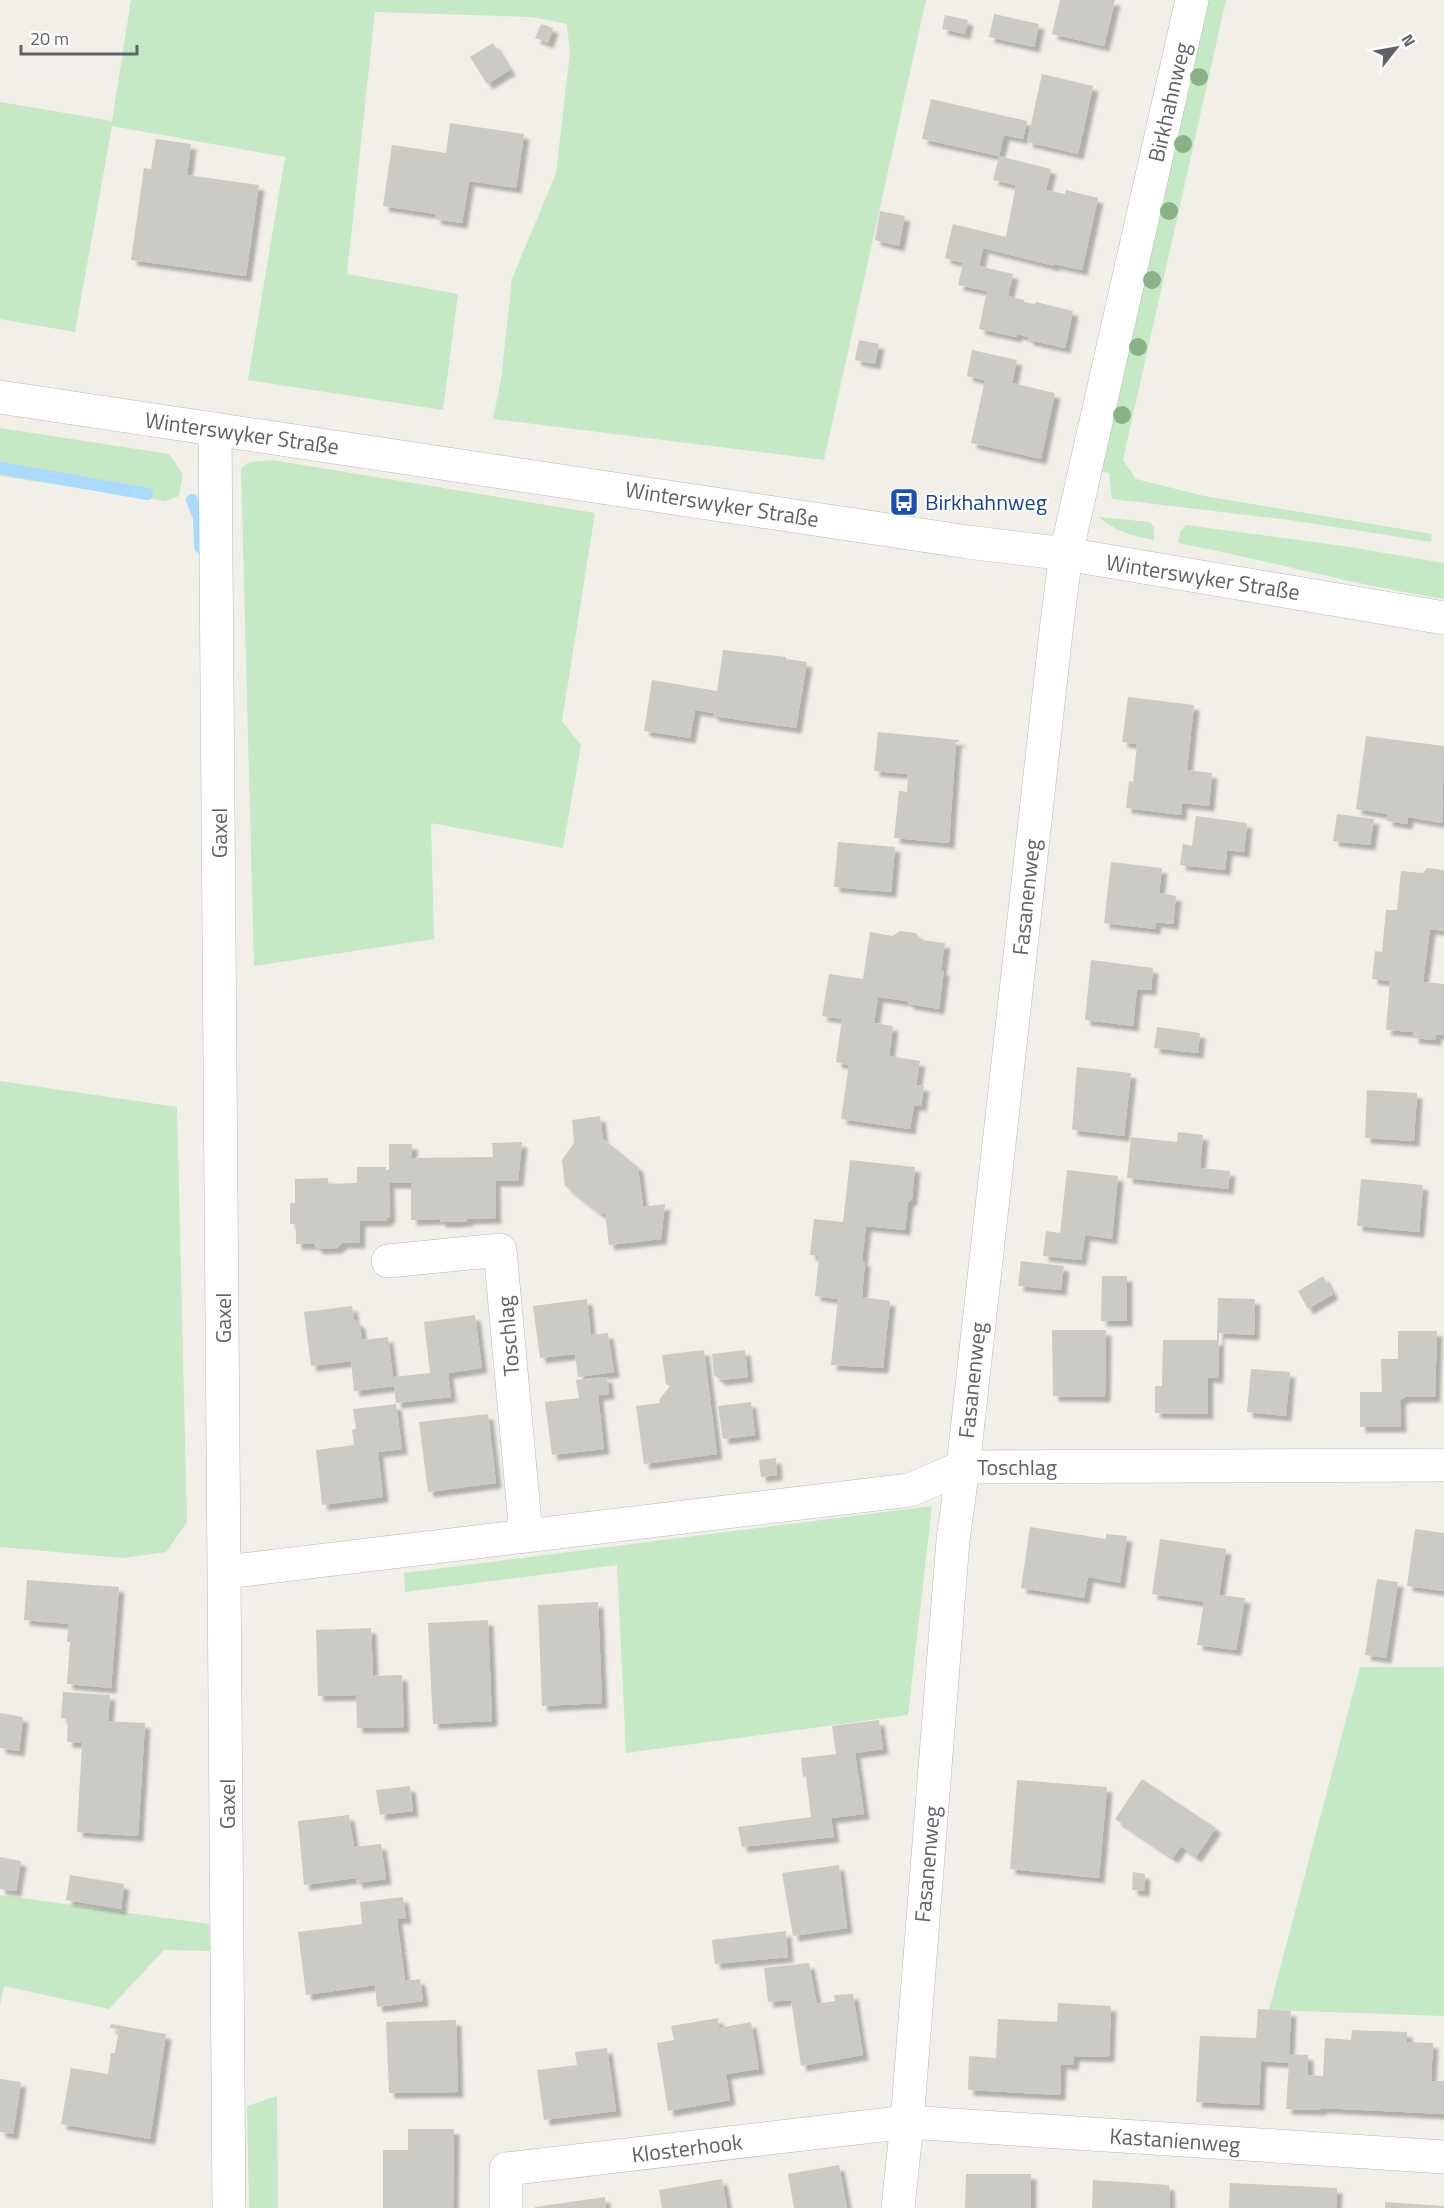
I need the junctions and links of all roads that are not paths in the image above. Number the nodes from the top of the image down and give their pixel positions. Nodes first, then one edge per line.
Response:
1 (1192, 0) edge
2 (0, 397) edge
3 (215, 429) junction
4 (1066, 554) junction
5 (1444, 618) edge
6 (388, 1261) dead end
7 (1444, 1465) edge
8 (963, 1467) junction
9 (526, 1535) junction
10 (225, 1572) junction
11 (907, 2122) junction
12 (1444, 2157) edge
13 (230, 2208) edge
14 (506, 2208) edge
15 (898, 2208) edge

1 - 4 street, Birkhahnweg
2 - 3 street, Winterswyker Straße
3 - 4 street, Winterswyker Straße
3 - 10 street, Gaxel
4 - 5 street, Winterswyker Straße
4 - 8 street, Fasanenweg
6 - 9 street, Toschlag
7 - 8 street, Toschlag
8 - 9 street, Toschlag
8 - 11 street, Fasanenweg
9 - 10 street, Toschlag
10 - 13 street, Gaxel
11 - 12 street, Kastanienweg
11 - 14 street, Klosterhook
11 - 15 street, Fasanenweg

